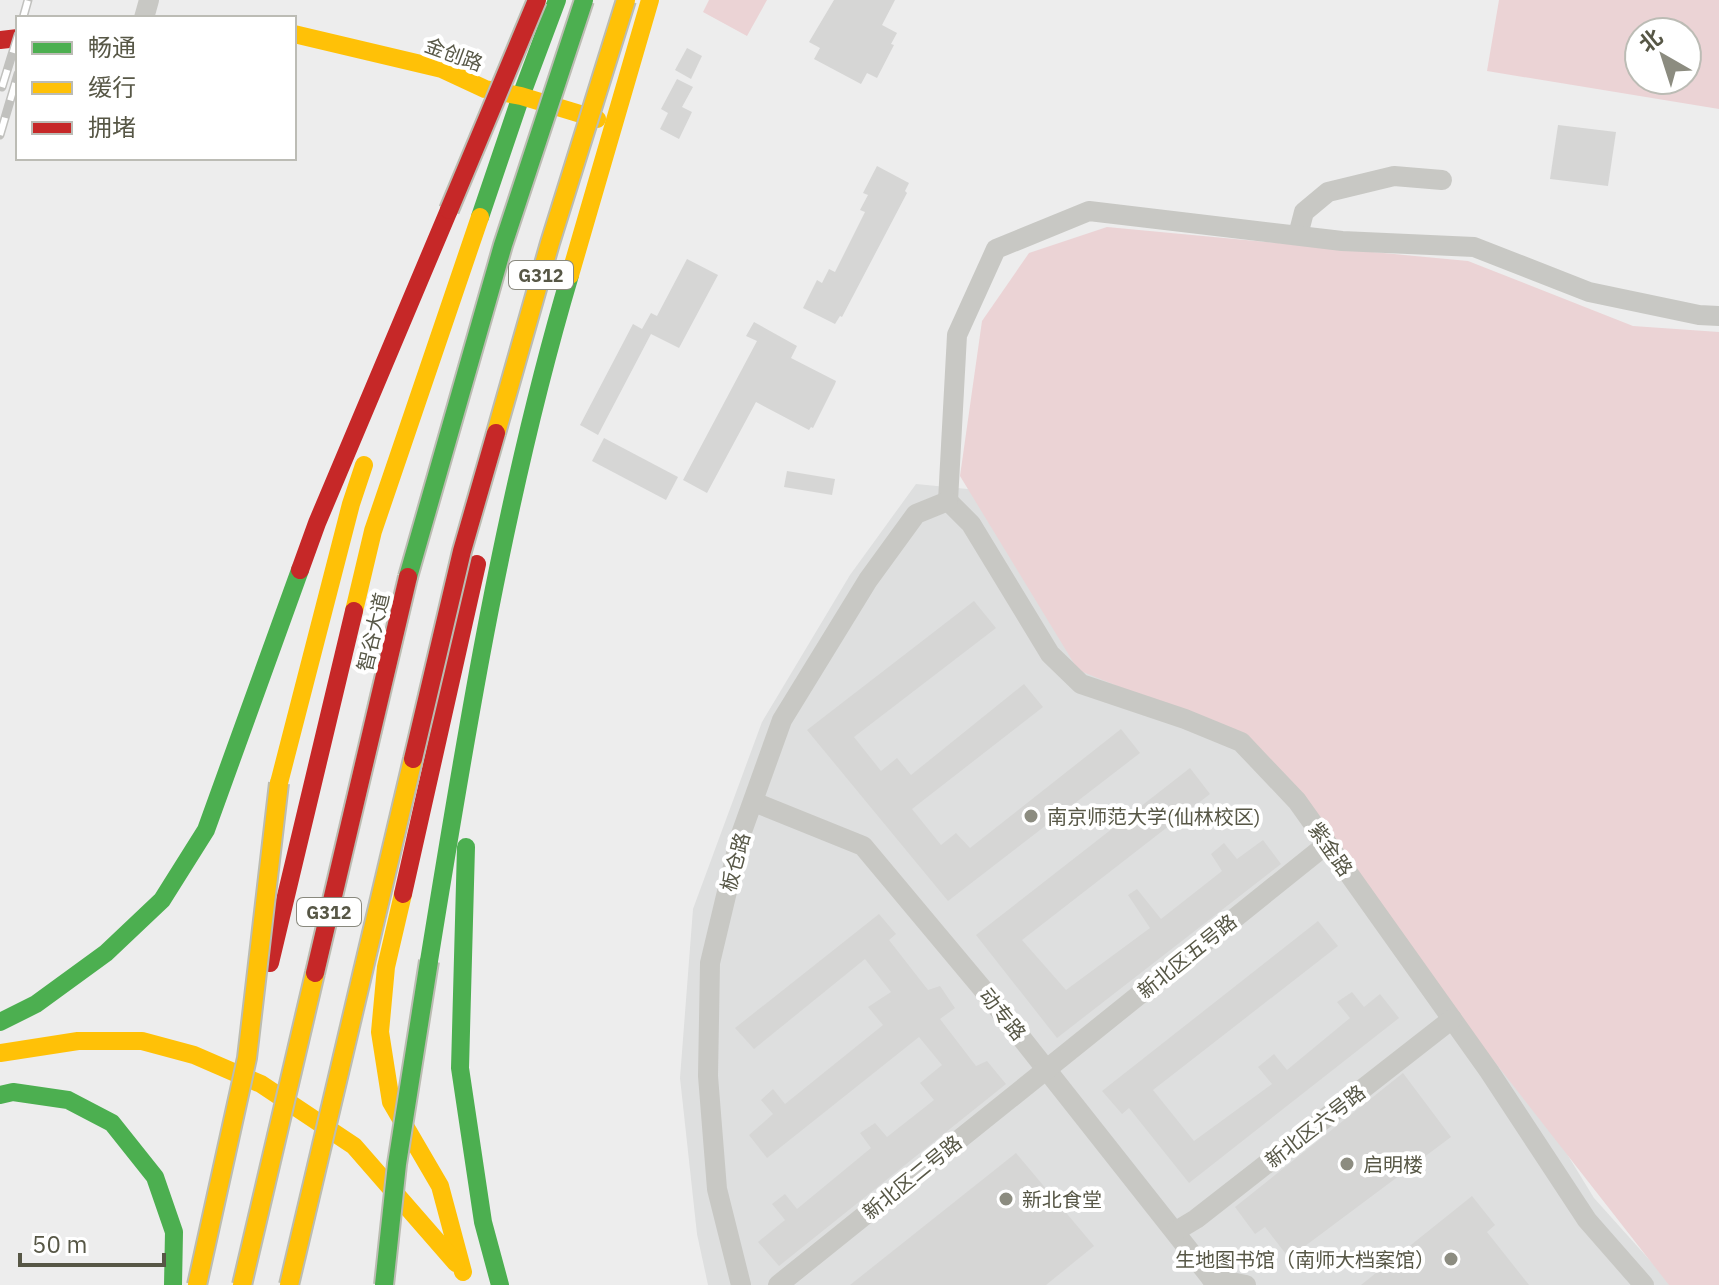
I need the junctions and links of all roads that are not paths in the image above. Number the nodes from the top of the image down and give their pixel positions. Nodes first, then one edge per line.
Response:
1 (537, 0) edge
2 (557, 0) edge
3 (584, 0) edge
4 (626, 0) edge
5 (637, 0) edge
6 (650, 0) edge
7 (296, 34) edge
8 (521, 96) junction
9 (597, 119) junction
10 (1442, 180) dead end
11 (449, 210) junction
12 (1298, 235) junction
13 (1719, 316) edge
14 (948, 501) junction
15 (493, 592) junction
16 (754, 802) junction
17 (1327, 844) junction
18 (1452, 1019) junction
19 (0, 1022) edge
20 (0, 1053) edge
21 (247, 1058) junction
22 (1046, 1068) junction
23 (0, 1095) edge
24 (1176, 1231) junction
25 (465, 1278) edge
26 (1211, 1281) edge
27 (173, 1285) edge
28 (197, 1285) edge
29 (242, 1285) edge
30 (289, 1285) edge
31 (384, 1285) edge
32 (500, 1285) edge
33 (741, 1285) edge
34 (778, 1285) edge
35 (1246, 1285) edge
36 (1644, 1285) edge

1 - 11 main road, bridge
2 - 8 main road
3 - 29 main road, 智谷大道 / G312, bridge
4 - 30 main road, G312, bridge
5 - 9 main road
6 - 15 main road
7 - 8 main road, 金创路
8 - 9 main road, 金创路
8 - 21 main road, bridge
9 - 25 main road
10 - 12 street
11 - 19 main road
11 - 21 main road, bridge
12 - 13 street
12 - 14 street
14 - 16 street, 板仓路
14 - 17 street, 紫金路
15 - 31 main road, bridge
15 - 32 main road
16 - 22 street, 动专路
16 - 33 street, 板仓路
17 - 18 street, 紫金路
17 - 22 street, 新北区五号路
18 - 24 street, 新北区六号路
18 - 36 street, 紫金路
20 - 25 main road, bridge
21 - 28 main road, bridge
22 - 24 street, 动专路
22 - 34 street, 新北区二号路
23 - 27 main road
24 - 26 street, 动专路
26 - 35 street

